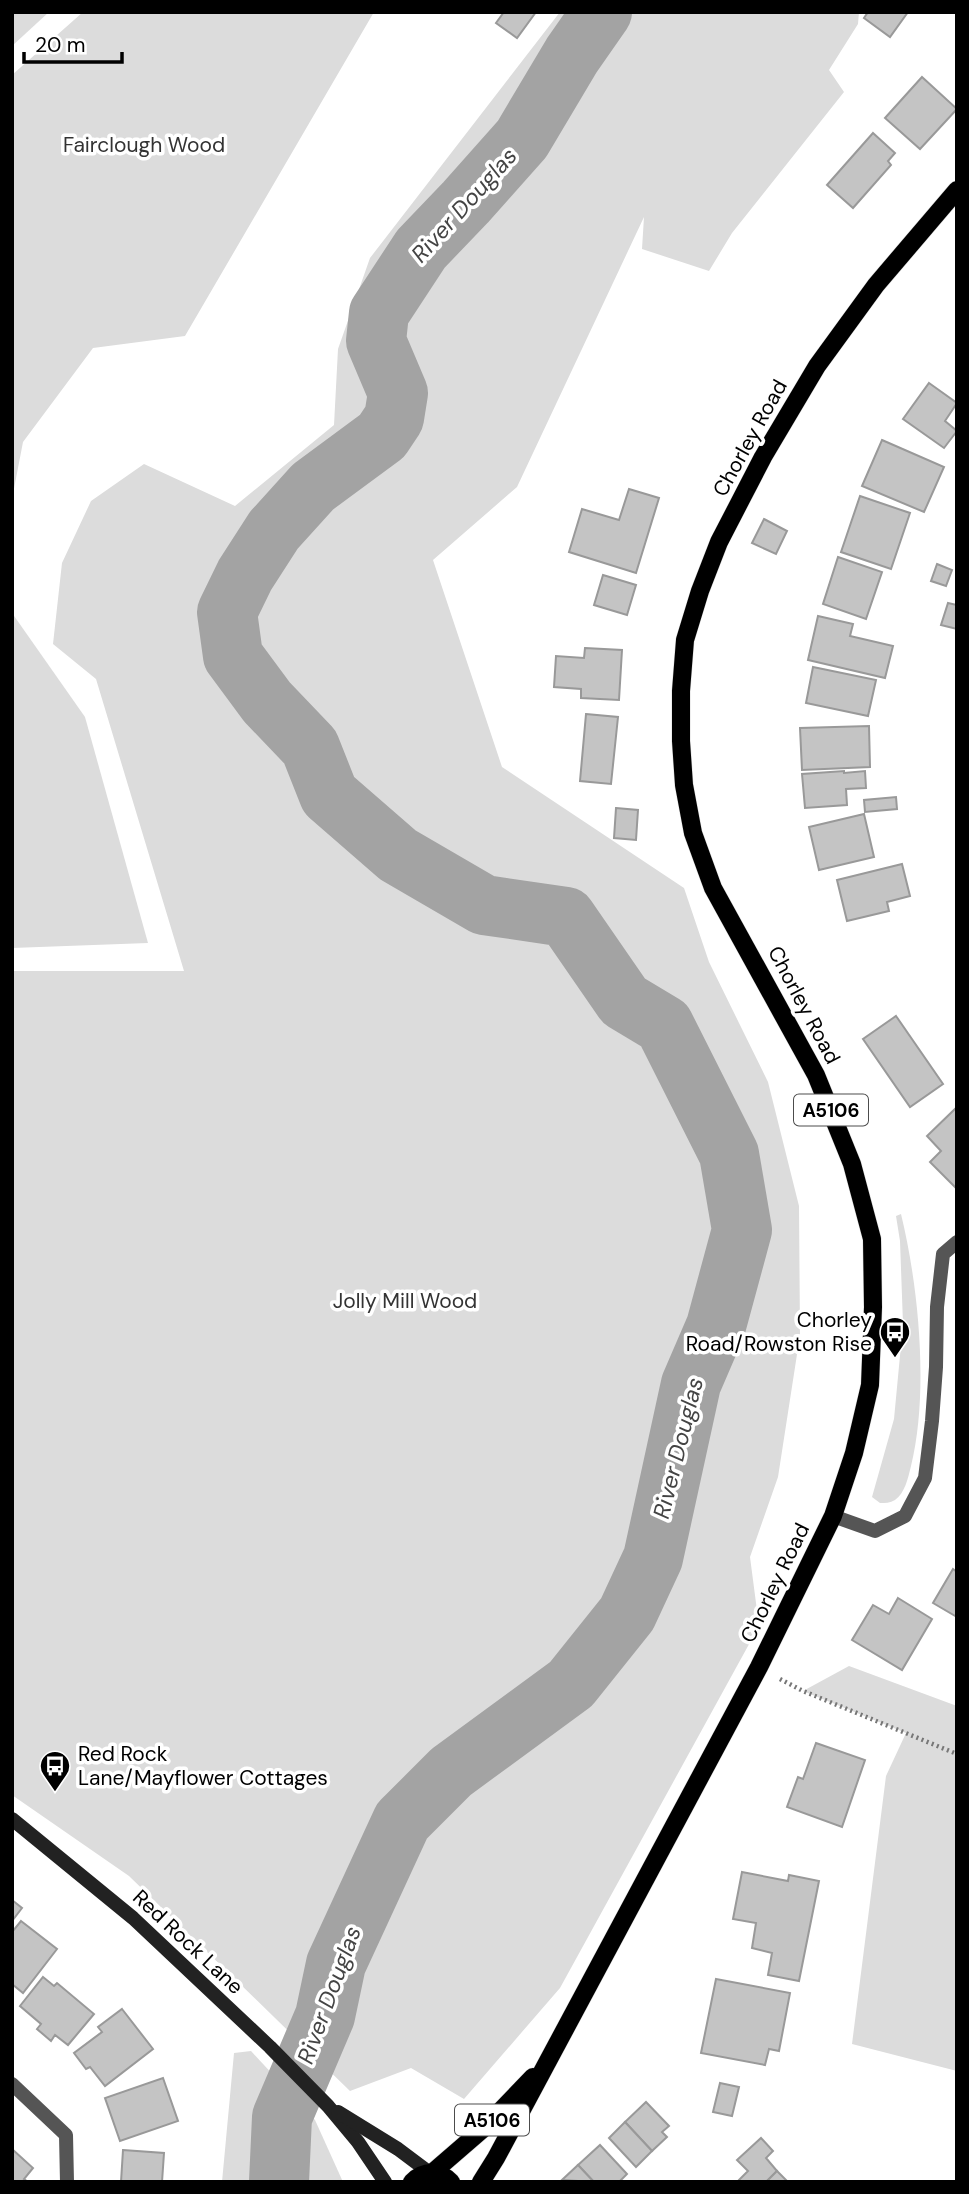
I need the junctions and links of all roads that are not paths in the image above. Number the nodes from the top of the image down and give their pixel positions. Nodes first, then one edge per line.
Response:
1 (957, 190) edge
2 (957, 1242) edge
3 (833, 1516) junction
4 (12, 1819) edge
5 (548, 2062) junction
6 (12, 2084) edge
7 (328, 2106) junction
8 (431, 2173) junction
9 (67, 2182) edge
10 (385, 2182) edge
11 (412, 2182) edge
12 (451, 2182) edge
13 (481, 2182) edge

1 - 3 main road, Chorley Road / A5106
2 - 3 street
3 - 5 main road, Chorley Road / A5106
4 - 7 main road, Red Rock Lane
5 - 8 main road, Chorley Road / A5106
5 - 13 main road, Chorley Road / A5106
6 - 9 street
7 - 8 main road, Red Rock Lane
7 - 10 main road, Red Rock Lane
8 - 11 main road, A5106
8 - 12 main road

